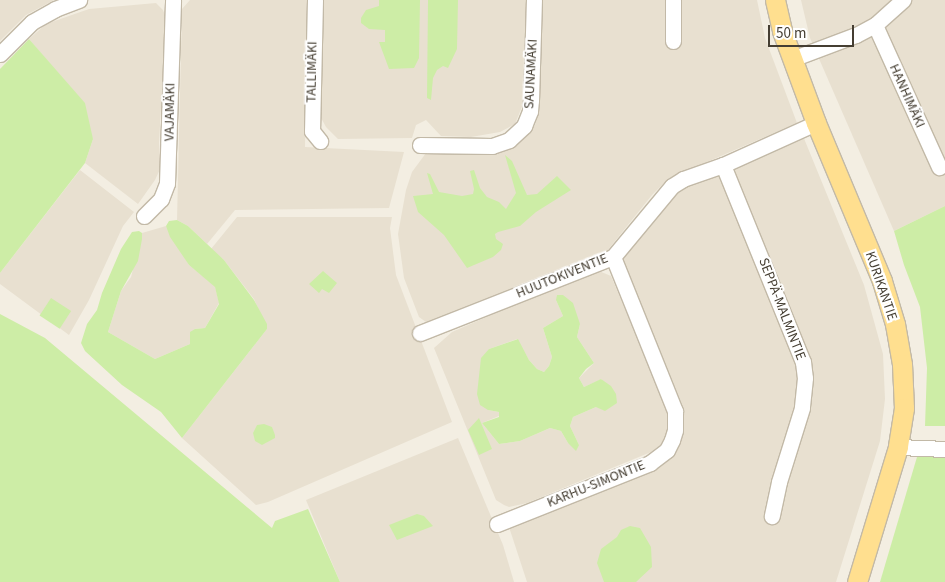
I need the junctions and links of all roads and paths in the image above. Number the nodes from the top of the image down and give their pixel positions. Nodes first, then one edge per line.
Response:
1 (79, 0) edge
2 (173, 0) edge
3 (315, 0) edge
4 (534, 0) edge
5 (673, 0) edge
6 (775, 0) edge
7 (903, 0) edge
8 (875, 24) junction
9 (673, 41) dead end
10 (0, 54) edge
11 (792, 59) junction
12 (816, 123) junction
13 (320, 141) dead end
14 (420, 145) dead end
15 (723, 165) junction
16 (939, 167) dead end
17 (144, 216) dead end
18 (613, 257) junction
19 (420, 333) dead end
20 (898, 447) junction
21 (945, 449) edge
22 (772, 516) dead end
23 (497, 524) dead end
24 (856, 582) edge

1 - 10 street
2 - 17 street, VAJAMÄKI
3 - 13 street, TALLIMÄKI
4 - 14 street, SAUNAMÄKI
5 - 9 street
6 - 11 main road, KURIKANTIE
7 - 8 street
8 - 11 street
8 - 16 street, HANHIMÄKI
11 - 12 main road, KURIKANTIE
12 - 15 street, HUUTOKIVENTIE
12 - 20 main road, KURIKANTIE
15 - 18 street, HUUTOKIVENTIE
15 - 22 street, SEPPÄ-MALMINTIE
18 - 19 street, HUUTOKIVENTIE
18 - 23 street, KARHU-SIMONTIE
20 - 21 street
20 - 24 main road, KURIKANTIE

